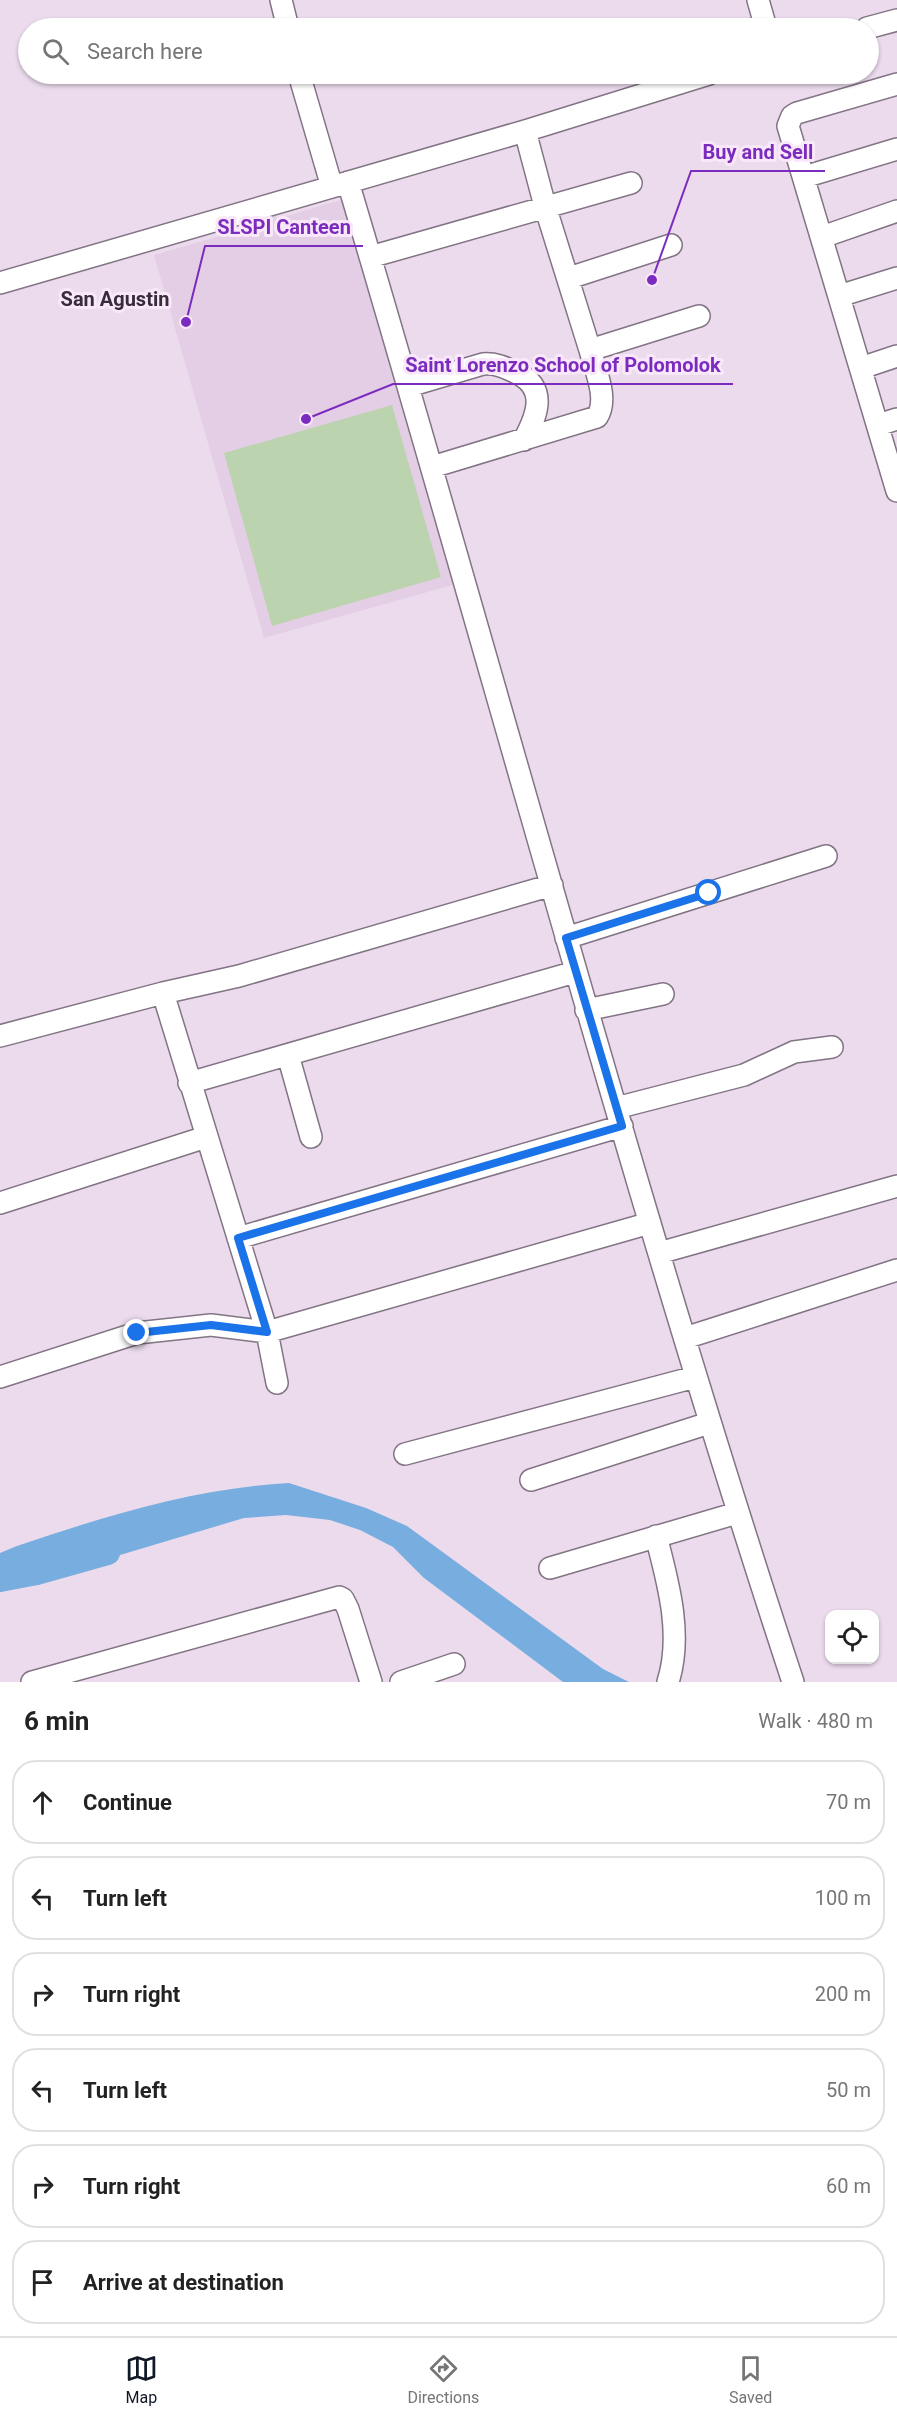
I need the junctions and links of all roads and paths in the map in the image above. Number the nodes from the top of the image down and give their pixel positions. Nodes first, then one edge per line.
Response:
1 (281, 0) edge
2 (758, 0) edge
3 (286, 18) edge
4 (763, 18) edge
5 (897, 20) edge
6 (879, 25) edge
7 (303, 84) edge
8 (677, 84) edge
9 (897, 84) edge
10 (525, 131) junction
11 (897, 149) edge
12 (804, 177) junction
13 (631, 183) dead end
14 (340, 185) junction
15 (545, 206) junction
16 (897, 212) edge
17 (822, 237) junction
18 (671, 245) dead end
19 (370, 257) junction
20 (569, 278) junction
21 (897, 278) edge
22 (0, 283) edge
23 (839, 296) junction
24 (699, 316) dead end
25 (590, 350) junction
26 (897, 356) edge
27 (861, 368) junction
28 (409, 386) junction
29 (887, 422) edge
30 (524, 440) junction
31 (432, 467) junction
32 (897, 488) edge
33 (826, 856) dead end
34 (552, 885) junction
35 (566, 938) junction
36 (575, 972) junction
37 (163, 993) junction
38 (663, 994) dead end
39 (586, 1010) junction
40 (0, 1036) edge
41 (832, 1047) dead end
42 (288, 1055) junction
43 (189, 1083) junction
44 (619, 1117) junction
45 (206, 1137) junction
46 (311, 1137) dead end
47 (897, 1186) edge
48 (0, 1203) edge
49 (650, 1222) junction
50 (238, 1238) junction
51 (659, 1253) junction
52 (897, 1270) edge
53 (267, 1332) junction
54 (685, 1338) junction
55 (0, 1377) edge
56 (695, 1377) junction
57 (277, 1383) dead end
58 (709, 1423) junction
59 (405, 1454) dead end
60 (531, 1480) dead end
61 (737, 1513) junction
62 (656, 1536) junction
63 (550, 1568) dead end
64 (454, 1664) dead end
65 (32, 1682) edge
66 (371, 1682) edge
67 (401, 1682) edge
68 (668, 1682) edge
69 (793, 1682) edge

1 - 3 street
2 - 4 street
5 - 6 street
7 - 14 street
8 - 10 street
9 - 12 street
10 - 14 street
10 - 15 street
11 - 12 street
12 - 17 street
13 - 15 street
14 - 19 street
14 - 22 street
15 - 19 street
15 - 20 street
16 - 17 street
17 - 23 street
18 - 20 street
19 - 28 street
20 - 25 street
21 - 23 street
23 - 27 street
24 - 25 street
25 - 30 street
26 - 27 street
27 - 29 street
28 - 30 street
28 - 31 street
29 - 32 street
30 - 31 street
31 - 34 street
33 - 35 street
34 - 35 street
34 - 37 street
35 - 36 street
36 - 39 street
36 - 42 street
37 - 40 street
37 - 43 street
38 - 39 street
39 - 44 street
41 - 44 street
42 - 43 street
42 - 46 street
43 - 45 street
44 - 49 street
44 - 50 street
45 - 48 street
45 - 50 street
47 - 51 street
49 - 51 street
49 - 53 street
50 - 53 street
51 - 54 street
52 - 54 street
53 - 55 street
53 - 57 street
54 - 56 street
56 - 58 street
56 - 59 street
58 - 60 street
58 - 61 street
61 - 62 street
61 - 69 street
62 - 63 street
62 - 68 street
64 - 67 street
65 - 66 street

